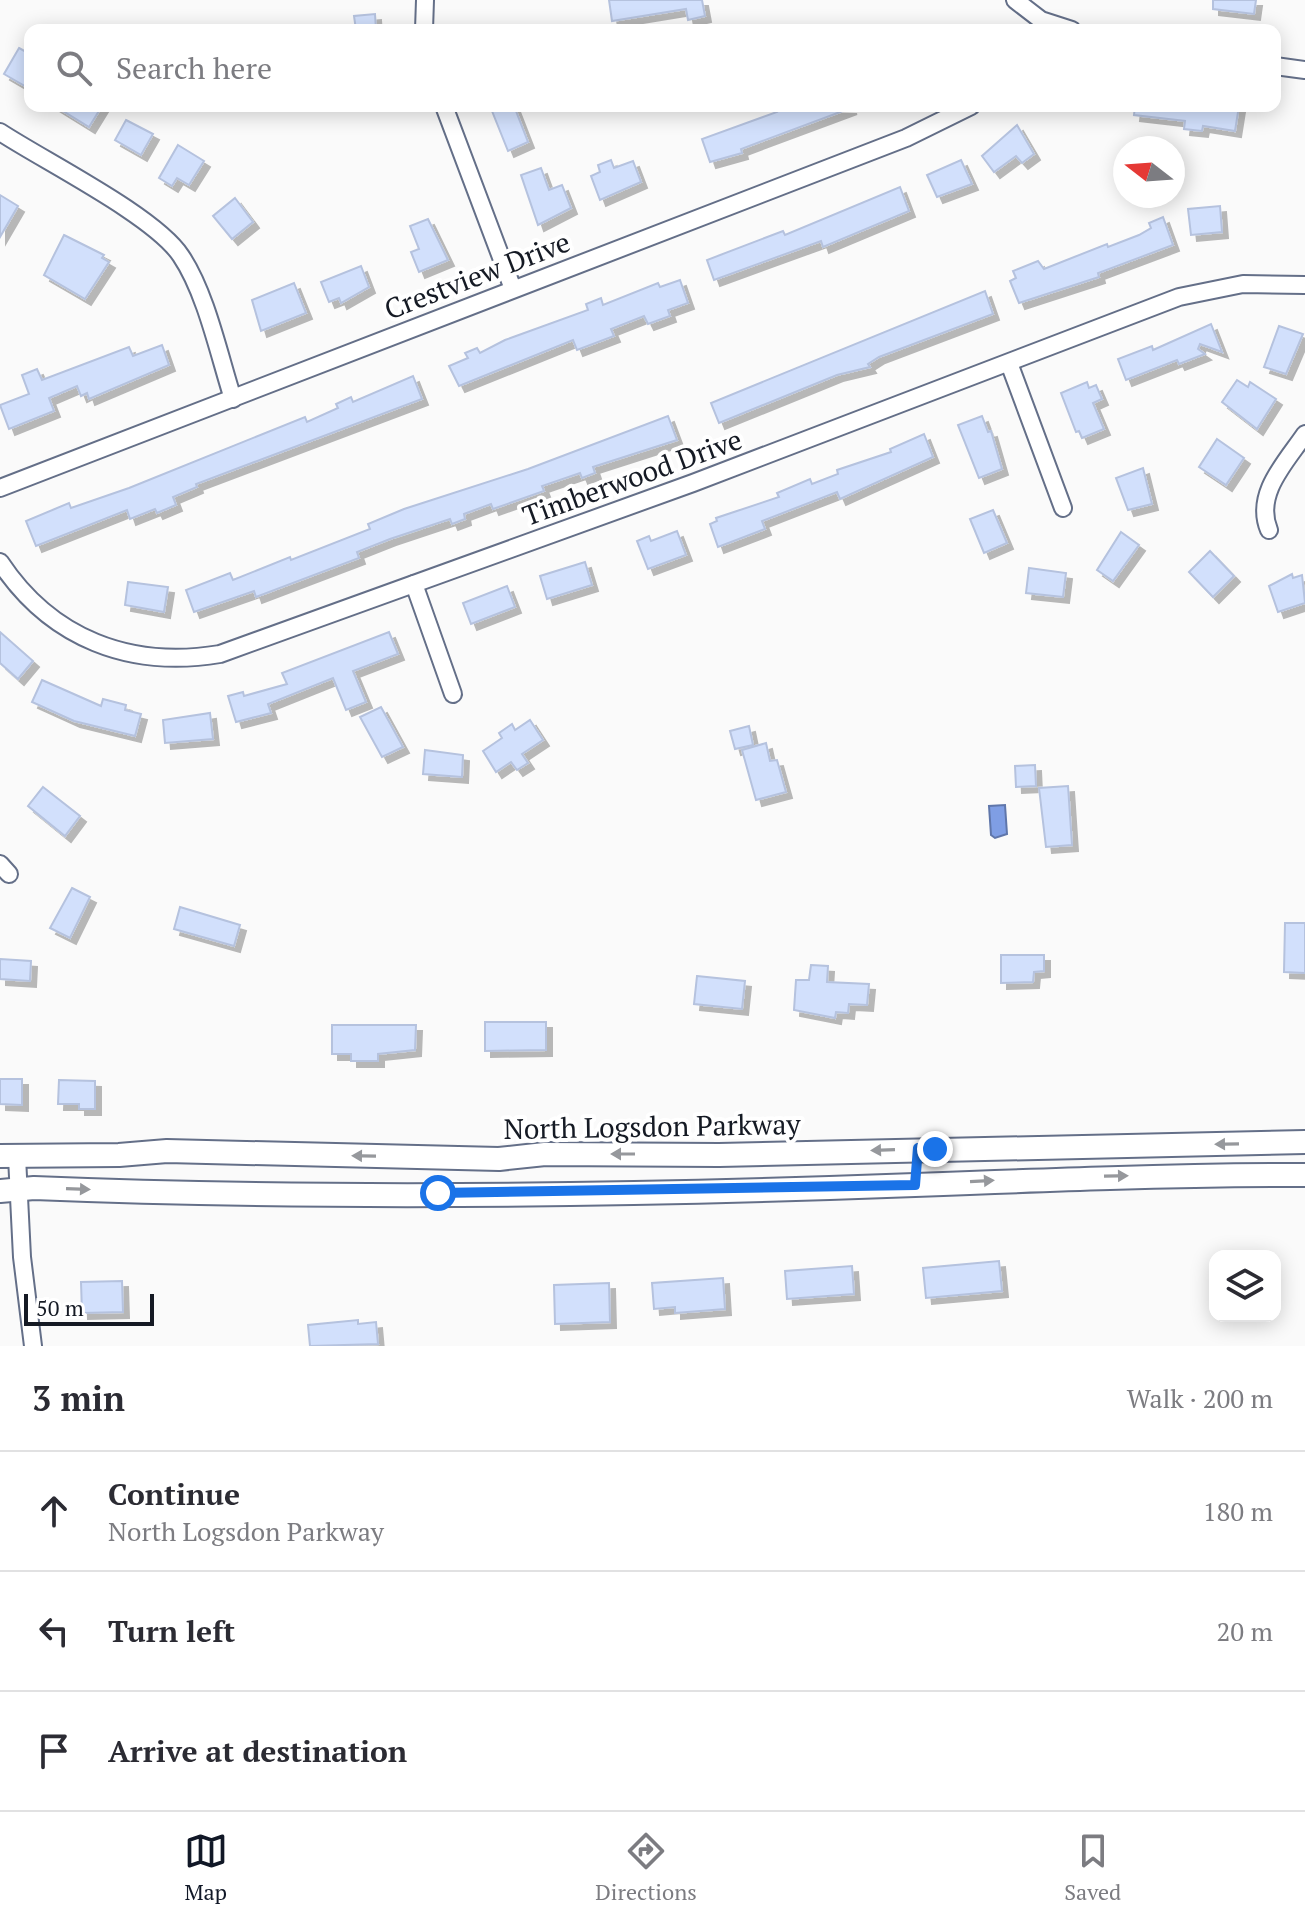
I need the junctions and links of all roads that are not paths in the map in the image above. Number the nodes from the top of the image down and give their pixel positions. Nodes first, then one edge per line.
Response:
1 (425, 0) edge
2 (1015, 0) edge
3 (424, 24) edge
4 (1037, 24) edge
5 (1281, 67) edge
6 (1305, 70) edge
7 (446, 112) edge
8 (959, 112) edge
9 (0, 132) edge
10 (1305, 285) edge
11 (513, 289) junction
12 (1009, 363) junction
13 (233, 399) junction
14 (1305, 434) edge
15 (0, 488) edge
16 (1063, 508) dead end
17 (1269, 530) dead end
18 (0, 562) edge
19 (414, 584) junction
20 (453, 694) dead end
21 (1305, 1142) edge
22 (918, 1148) junction
23 (8, 1156) edge
24 (436, 1158) junction
25 (1305, 1175) edge
26 (915, 1185) junction
27 (8, 1190) edge
28 (438, 1193) junction
29 (33, 1346) edge

1 - 3 street
2 - 4 street
5 - 6 street
7 - 11 street
8 - 11 street, Crestview Drive
9 - 13 street
10 - 12 street, Timberwood Drive
11 - 13 street, Crestview Drive
12 - 16 street
12 - 19 street, Timberwood Drive
13 - 15 street, Crestview Drive
14 - 17 street
18 - 19 street, Timberwood Drive
19 - 20 street
21 -> 22 main road, North Logsdon Parkway
22 -> 24 main road, North Logsdon Parkway
22 - 26 main road
24 -> 23 main road, North Logsdon Parkway
23 - 27 street
24 - 28 main road
26 -> 25 main road
26 - 28 main road
27 -> 28 main road
27 - 29 street

